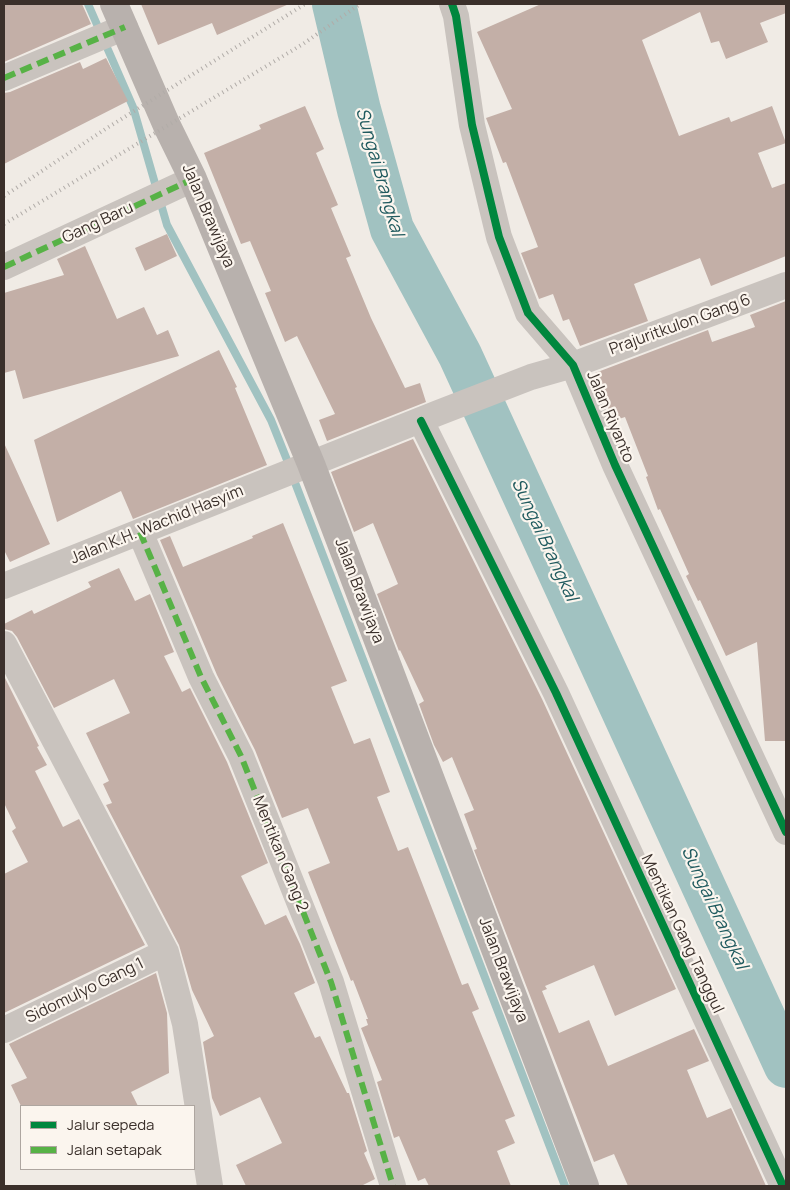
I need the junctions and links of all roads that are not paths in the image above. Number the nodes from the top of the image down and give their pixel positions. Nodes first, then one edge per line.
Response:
1 (460, 8) edge
2 (110, 26) edge
3 (4, 78) edge
4 (193, 179) junction
5 (4, 267) edge
6 (786, 285) edge
7 (573, 365) junction
8 (429, 417) junction
9 (311, 464) junction
10 (140, 532) junction
11 (4, 586) edge
12 (4, 644) edge
13 (786, 832) edge
14 (166, 952) junction
15 (4, 1030) edge
16 (210, 1186) edge
17 (393, 1186) edge
18 (585, 1186) edge
19 (783, 1186) edge

1 - 7 street, Jalan Riyanto
2 - 3 street
2 - 4 main road, Jalan Brawijaya
4 - 5 street, Gang Baru
4 - 9 main road, Jalan Brawijaya
6 - 7 street, Prajuritkulon Gang 6
7 - 8 street, Prajuritkulon Gang 6
7 - 13 street, Jalan Riyanto
8 - 9 street, Jalan K.H. Wachid Hasyim
8 - 19 street, Mentikan Gang Tanggul
9 - 10 street, Jalan K.H. Wachid Hasyim
9 - 18 main road, Jalan Brawijaya
10 - 11 street, Jalan K.H. Wachid Hasyim
10 - 17 street, Mentikan Gang 2
12 - 14 street
14 - 15 street, Sidomulyo Gang 1
14 - 16 street

